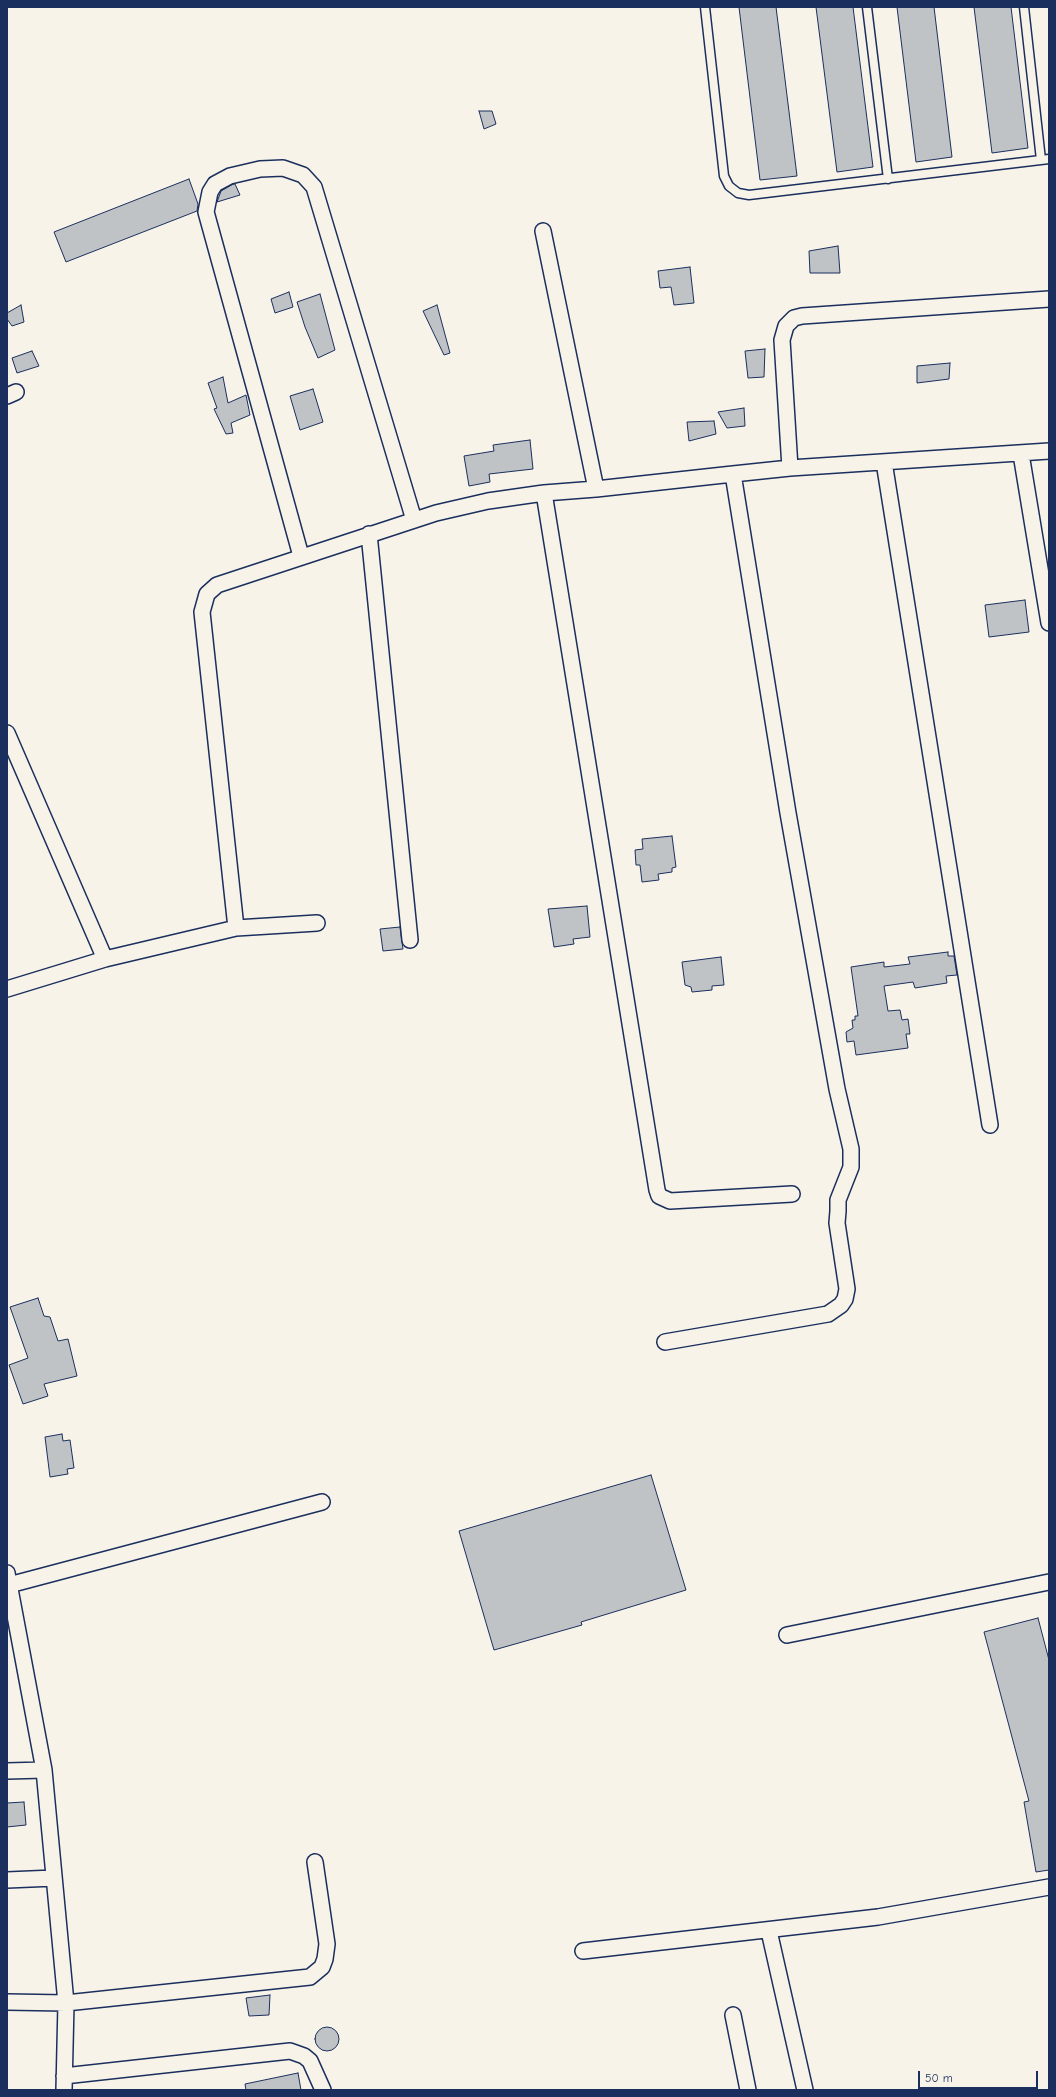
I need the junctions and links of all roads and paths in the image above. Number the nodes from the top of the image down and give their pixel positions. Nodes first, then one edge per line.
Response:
1 (705, 7) edge
2 (867, 7) edge
3 (1024, 7) edge
4 (1045, 160) edge
5 (888, 179) junction
6 (543, 231) dead end
7 (1049, 299) edge
8 (1049, 451) edge
9 (1021, 454) junction
10 (884, 462) junction
11 (790, 468) junction
12 (733, 474) junction
13 (596, 489) junction
14 (544, 493) junction
15 (414, 520) junction
16 (369, 534) junction
17 (301, 556) junction
18 (1049, 622) edge
19 (7, 733) edge
20 (317, 923) dead end
21 (236, 928) junction
22 (410, 940) dead end
23 (105, 959) junction
24 (7, 989) edge
25 (990, 1125) dead end
26 (792, 1194) dead end
27 (665, 1342) dead end
28 (322, 1502) dead end
29 (8, 1579) edge
30 (1049, 1582) edge
31 (787, 1635) dead end
32 (44, 1770) junction
33 (7, 1771) edge
34 (315, 1862) dead end
35 (54, 1878) junction
36 (7, 1880) edge
37 (1049, 1887) edge
38 (769, 1931) junction
39 (583, 1951) dead end
40 (7, 2002) edge
41 (66, 2003) junction
42 (733, 2015) dead end
43 (64, 2083) edge
44 (323, 2090) edge
45 (748, 2090) edge
46 (805, 2090) edge

1 - 5 lane
2 - 5 lane
3 - 4 lane
4 - 5 lane
6 - 13 street
7 - 11 street
8 - 9 street
9 - 10 street
9 - 18 street
10 - 11 street
10 - 25 street
11 - 12 street
12 - 13 street
12 - 27 street
13 - 14 street
14 - 15 street
14 - 26 street
15 - 16 street
15 - 17 street
16 - 17 street
16 - 22 street
17 - 21 street
19 - 23 street
20 - 21 street
21 - 23 street
23 - 24 street
28 - 29 street
29 - 32 street
30 - 31 street
32 - 33 street
32 - 35 street
34 - 41 street
35 - 36 street
35 - 41 street
37 - 38 street
38 - 39 street
38 - 46 street
40 - 41 street
41 - 43 street
42 - 45 street
43 - 44 street

